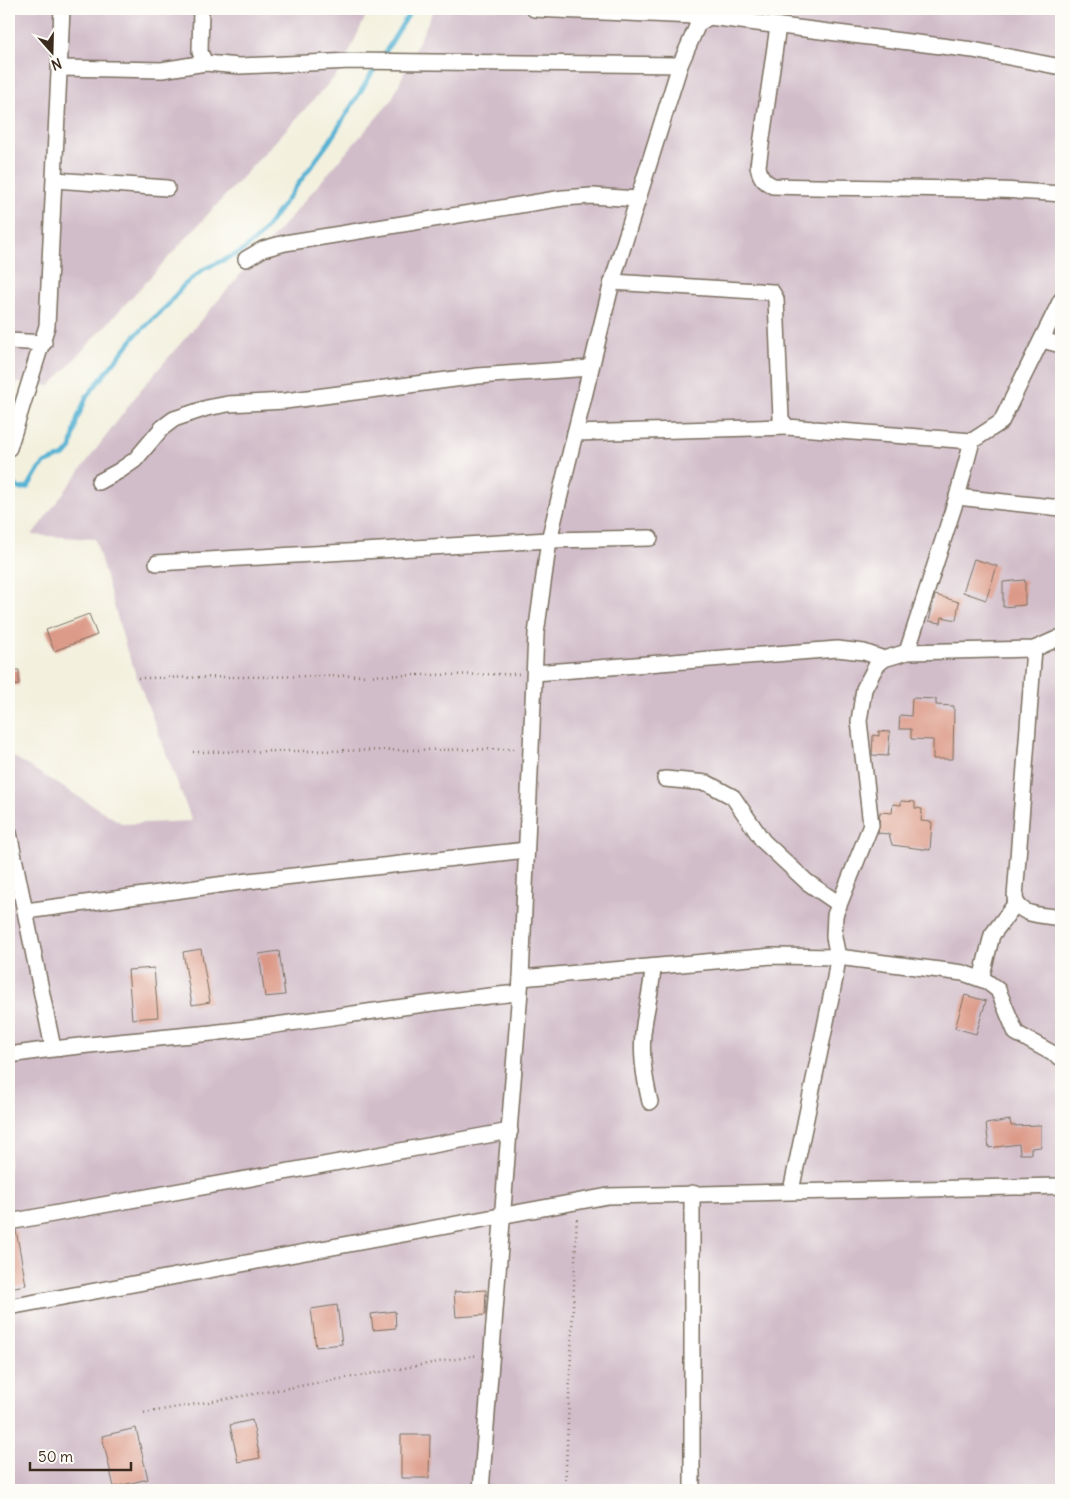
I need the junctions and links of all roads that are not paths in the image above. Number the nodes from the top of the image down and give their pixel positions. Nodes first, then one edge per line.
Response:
1 (62, 9) edge
2 (201, 9) edge
3 (534, 9) edge
4 (629, 11) edge
5 (702, 19) junction
6 (778, 26) junction
7 (205, 63) junction
8 (680, 65) junction
9 (1061, 67) edge
10 (60, 68) junction
11 (55, 180) junction
12 (167, 188) dead end
13 (1061, 194) edge
14 (637, 199) junction
15 (246, 260) dead end
16 (612, 282) junction
17 (1061, 300) edge
18 (9, 340) edge
19 (1042, 340) junction
20 (44, 342) junction
21 (1061, 345) edge
22 (590, 368) junction
23 (787, 427) junction
24 (575, 433) junction
25 (972, 441) junction
26 (9, 448) edge
27 (99, 482) dead end
28 (957, 497) junction
29 (1061, 508) edge
30 (650, 538) dead end
31 (549, 540) junction
32 (157, 563) dead end
33 (1061, 637) edge
34 (1034, 649) junction
35 (907, 652) junction
36 (884, 659) junction
37 (534, 673) junction
38 (665, 779) dead end
39 (9, 833) edge
40 (526, 850) junction
41 (1016, 903) junction
42 (839, 904) junction
43 (26, 911) junction
44 (1061, 918) edge
45 (838, 957) junction
46 (653, 967) junction
47 (980, 979) junction
48 (520, 985) junction
49 (53, 1048) junction
50 (9, 1055) edge
51 (1060, 1055) edge
52 (650, 1102) dead end
53 (510, 1131) junction
54 (1061, 1186) edge
55 (791, 1191) junction
56 (692, 1193) junction
57 (503, 1215) junction
58 (9, 1222) edge
59 (9, 1307) edge
60 (481, 1490) edge
61 (692, 1490) edge

1 - 10 street
2 - 7 street
3 - 4 street
4 - 5 street
5 - 6 street
5 - 8 street
6 - 9 street
6 - 13 street
7 - 8 street
7 - 10 street
8 - 14 street
10 - 11 street
11 - 12 street
11 - 20 street
14 - 15 street
14 - 16 street
16 - 22 street
16 - 23 street
17 - 19 street
18 - 20 street
19 - 21 street
19 - 25 street
20 - 26 street
22 - 24 street
22 - 27 street
23 - 24 street
23 - 25 street
24 - 31 street
25 - 28 street
28 - 29 street
28 - 35 street
30 - 31 street
31 - 32 street
31 - 37 street
33 - 34 street
34 - 35 street
34 - 41 street
35 - 36 street
36 - 37 street
36 - 42 street
37 - 40 street
38 - 42 street
39 - 43 street
40 - 43 street
40 - 48 street
41 - 44 street
41 - 47 street
42 - 45 street
43 - 49 street
45 - 46 street
45 - 47 street
45 - 55 street
46 - 48 street
46 - 52 street
47 - 51 street
48 - 49 street
48 - 53 street
49 - 50 street
53 - 57 street
53 - 58 street
54 - 55 street
55 - 56 street
56 - 57 street
56 - 61 street
57 - 59 street
57 - 60 street

